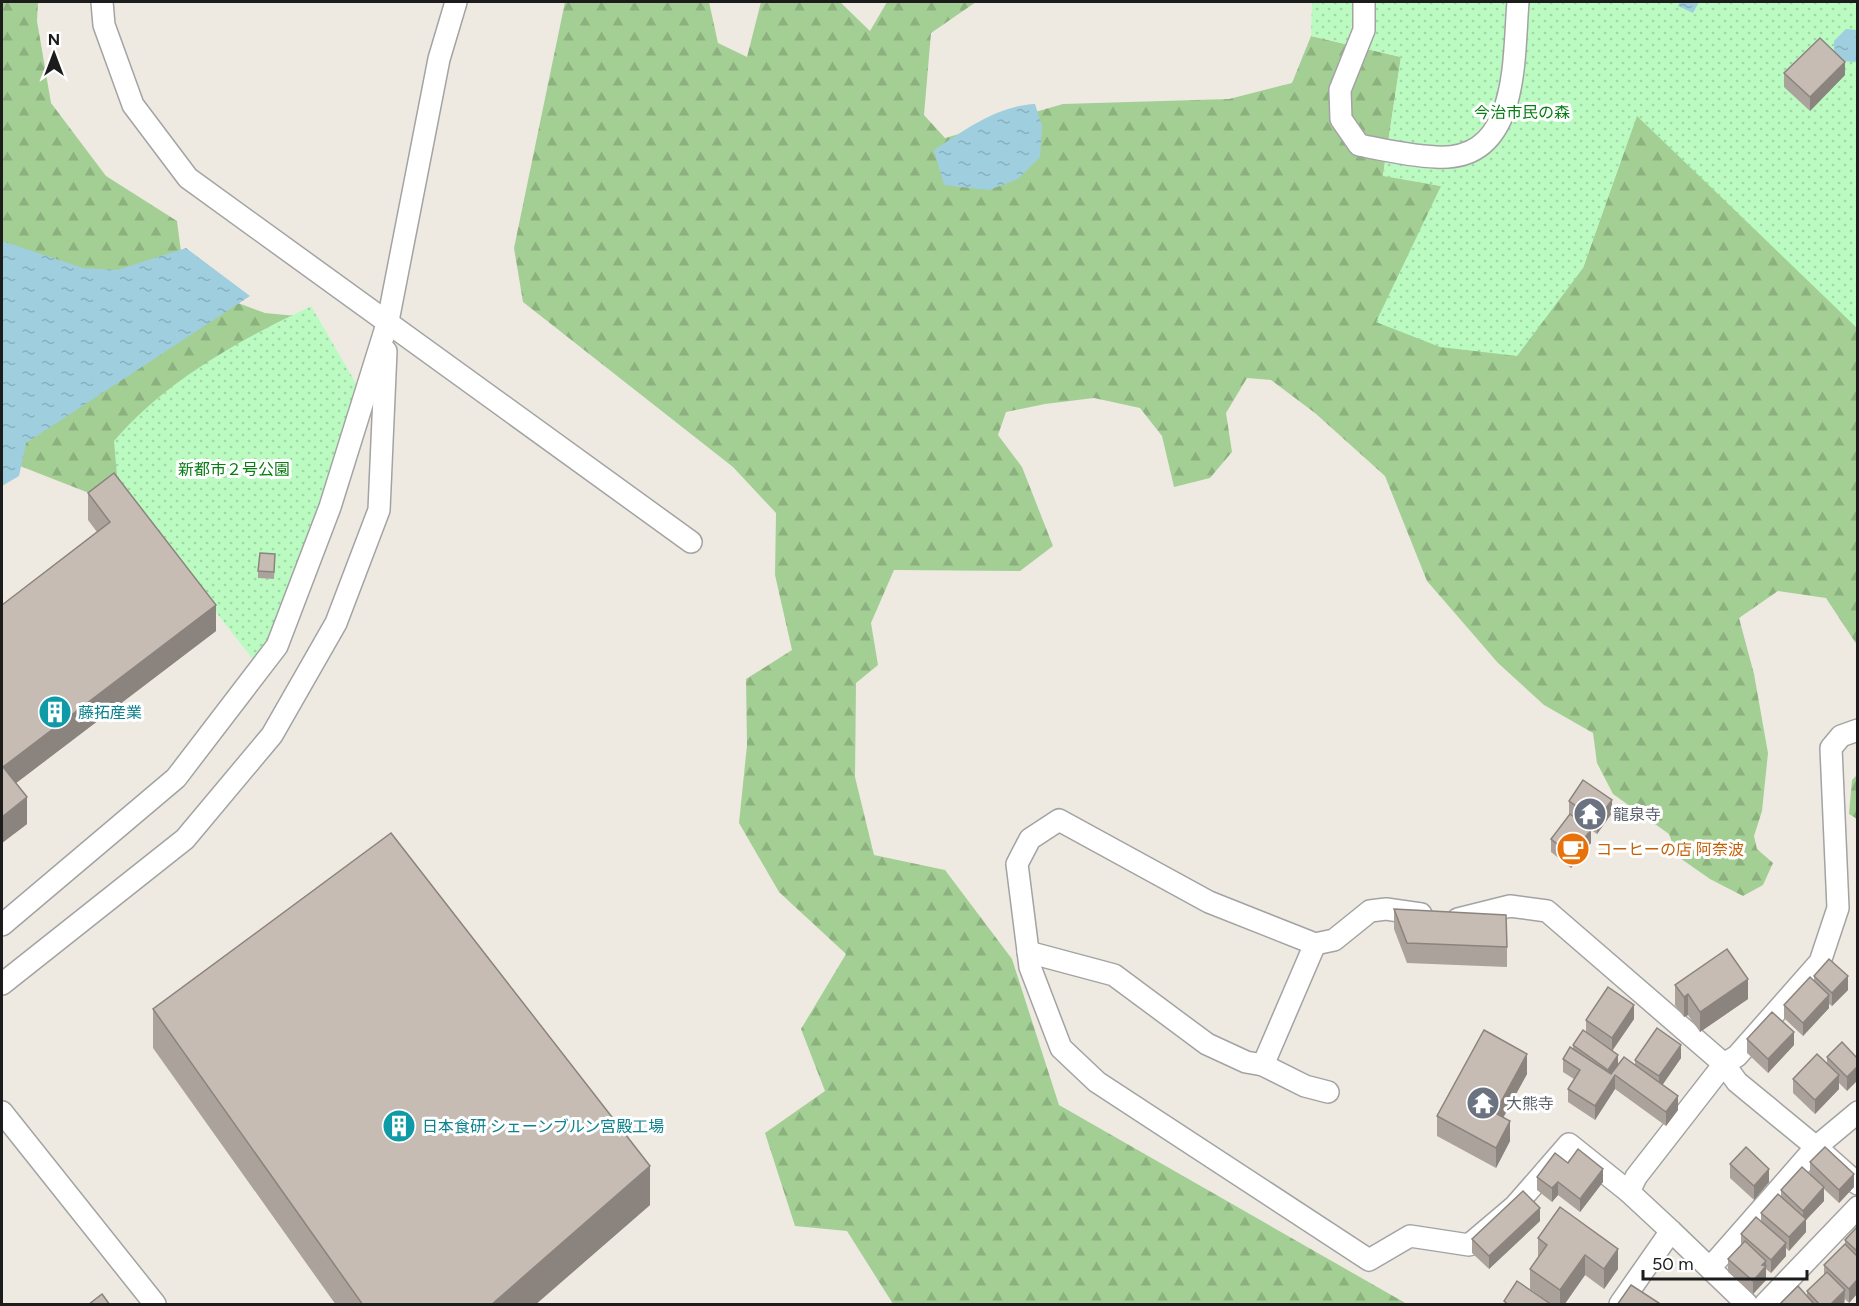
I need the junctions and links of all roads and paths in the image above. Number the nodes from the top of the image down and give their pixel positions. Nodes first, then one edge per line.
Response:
1 (102, 2) edge
2 (456, 2) edge
3 (1364, 2) edge
4 (1518, 2) edge
5 (388, 321) junction
6 (691, 542) dead end
7 (1857, 730) edge
8 (2, 925) edge
9 (1316, 944) junction
10 (1028, 952) junction
11 (2, 984) edge
12 (1724, 1064) junction
13 (1263, 1065) junction
14 (1328, 1092) dead end
15 (2, 1112) edge
16 (1857, 1112) edge
17 (1816, 1147) junction
18 (1857, 1184) edge
19 (1629, 1191) junction
20 (1857, 1207) edge
21 (1671, 1231) junction
22 (1710, 1268) junction
23 (155, 1305) edge
24 (1620, 1305) edge
25 (1747, 1305) edge
26 (1765, 1305) edge

1 - 5 street
2 - 5 street
3 - 4 street
5 - 6 street
5 - 8 street
5 - 11 street
7 - 12 street
9 - 10 street
9 - 12 street
9 - 13 street
10 - 13 street
10 - 19 street
12 - 17 street
12 - 19 street
13 - 14 street
15 - 23 street
16 - 17 street
17 - 18 street
17 - 22 street
19 - 21 street
20 - 26 street
21 - 22 street
21 - 24 street
22 - 25 street

